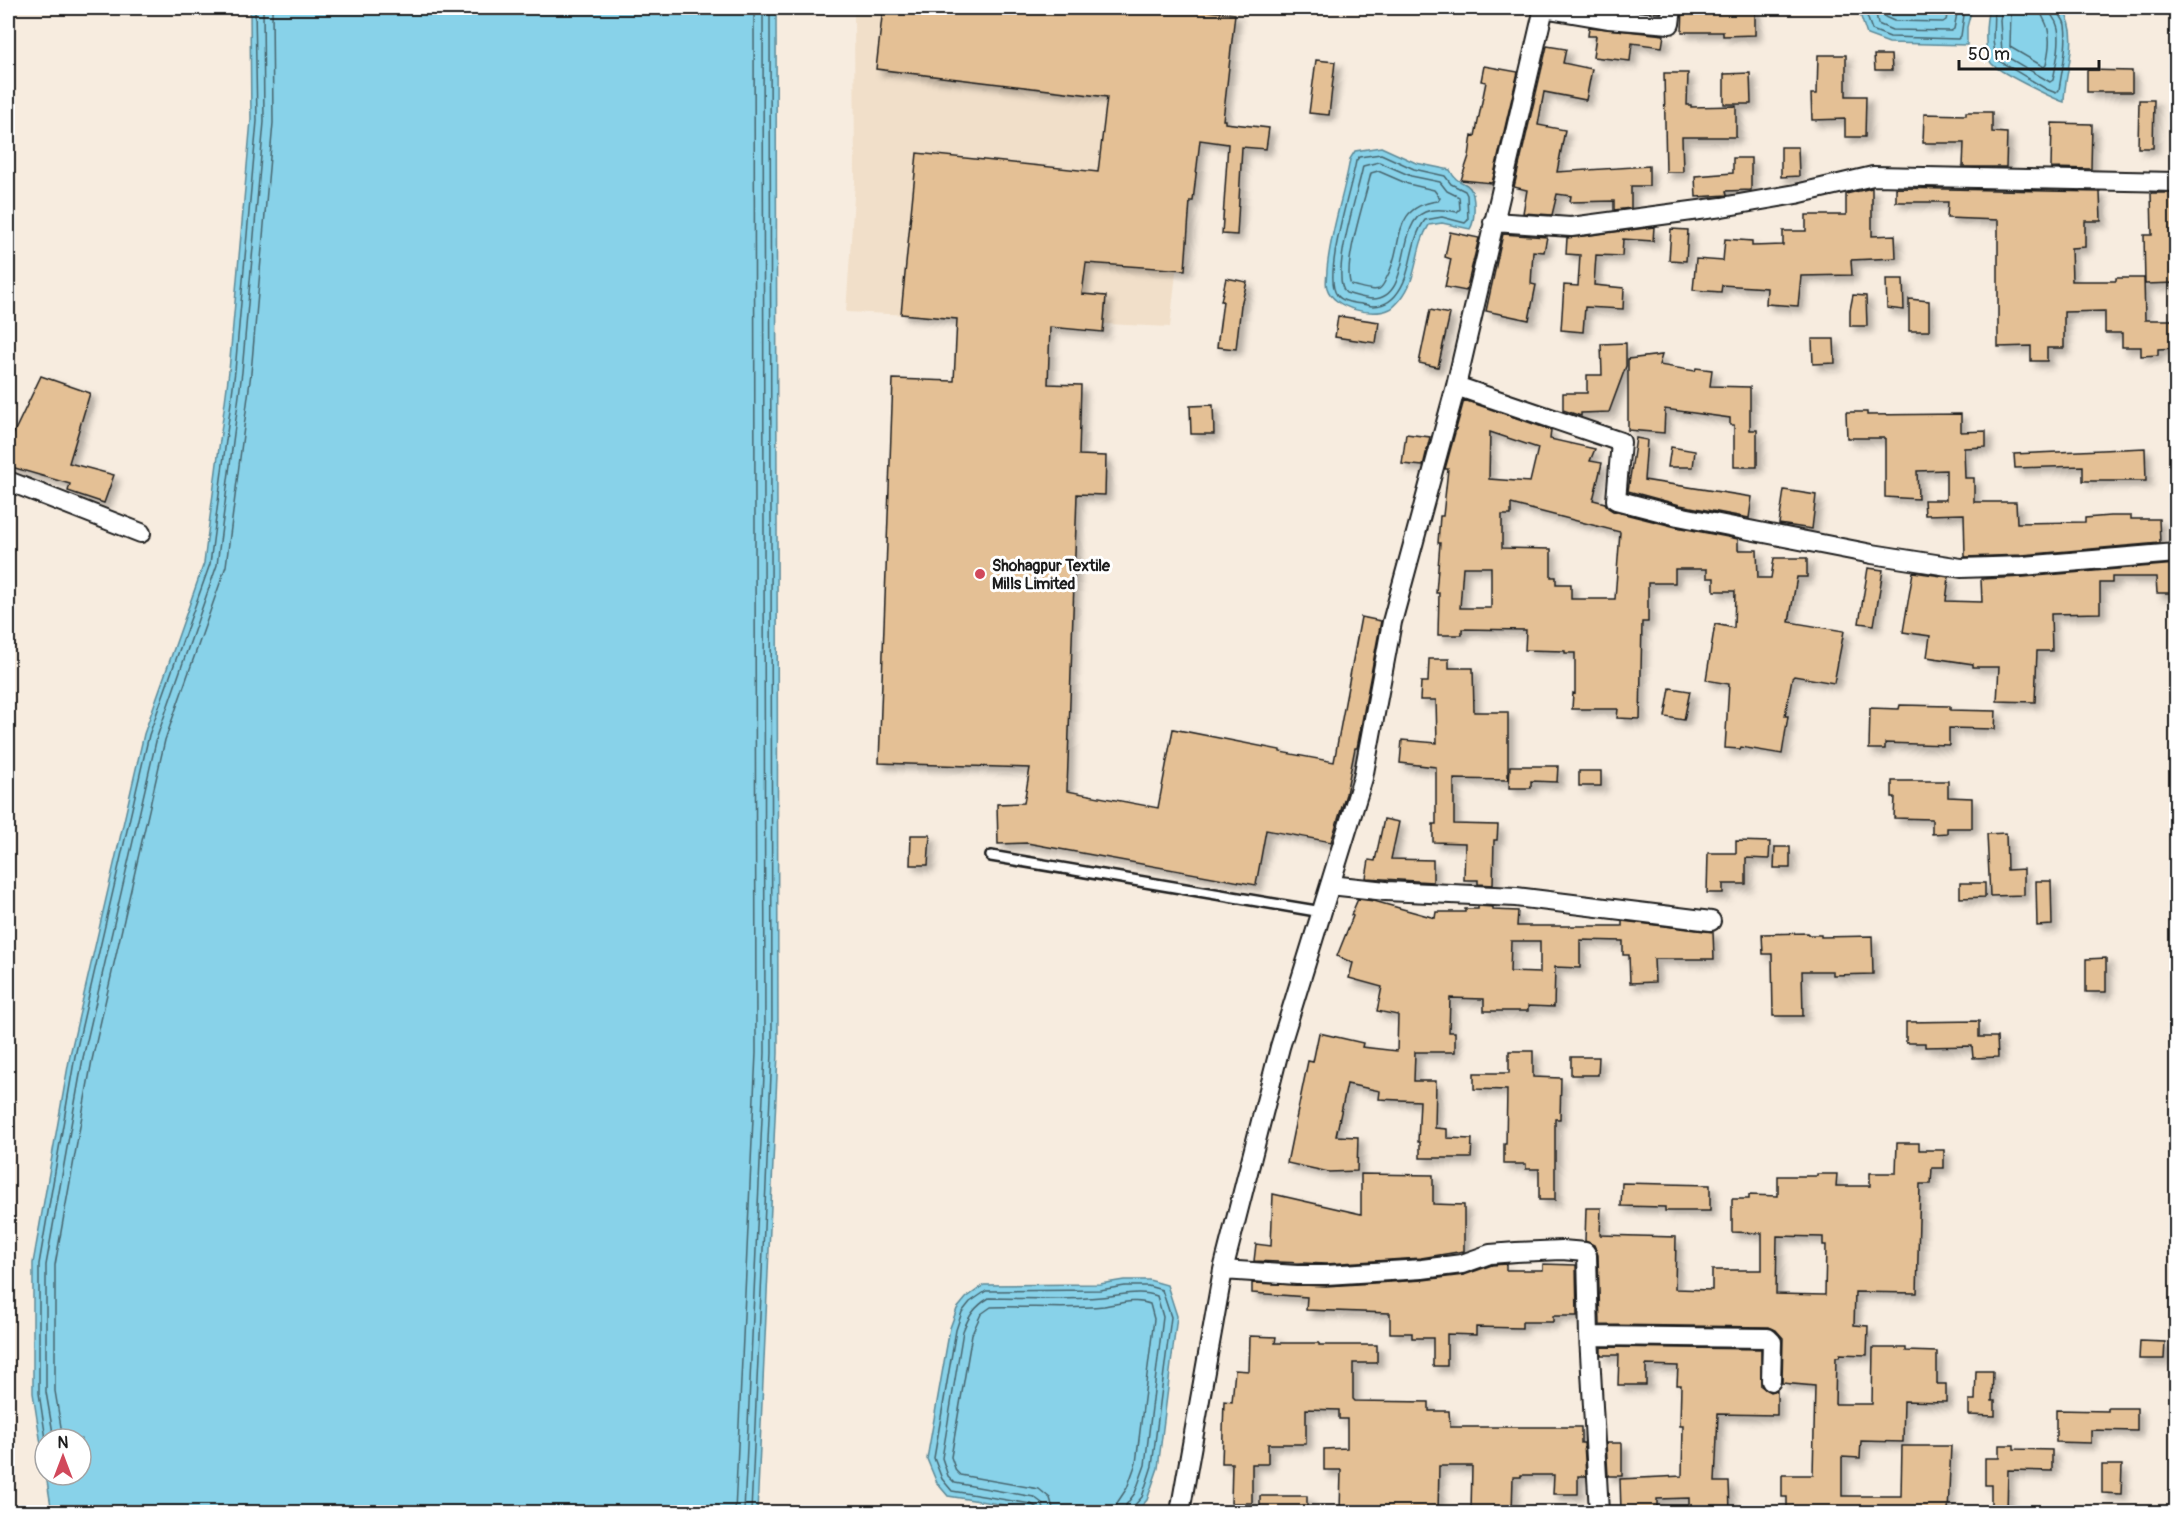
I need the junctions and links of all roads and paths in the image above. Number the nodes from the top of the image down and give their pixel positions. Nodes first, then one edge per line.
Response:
1 (1543, 8) edge
2 (1672, 8) edge
3 (2176, 182) edge
4 (1493, 222) junction
5 (1456, 386) junction
6 (8, 481) edge
7 (141, 533) dead end
8 (2176, 553) edge
9 (992, 856) dead end
10 (1330, 885) junction
11 (1322, 912) junction
12 (1711, 921) dead end
13 (1223, 1270) junction
14 (1589, 1336) junction
15 (1771, 1381) dead end
16 (1180, 1512) edge
17 (1599, 1512) edge

1 - 2 street
1 - 4 street
3 - 4 street
4 - 5 street
5 - 8 street
5 - 10 street
6 - 7 street
9 - 11 lane
10 - 11 street
10 - 12 street
11 - 13 street
13 - 14 street
13 - 16 street
14 - 15 street
14 - 17 street

